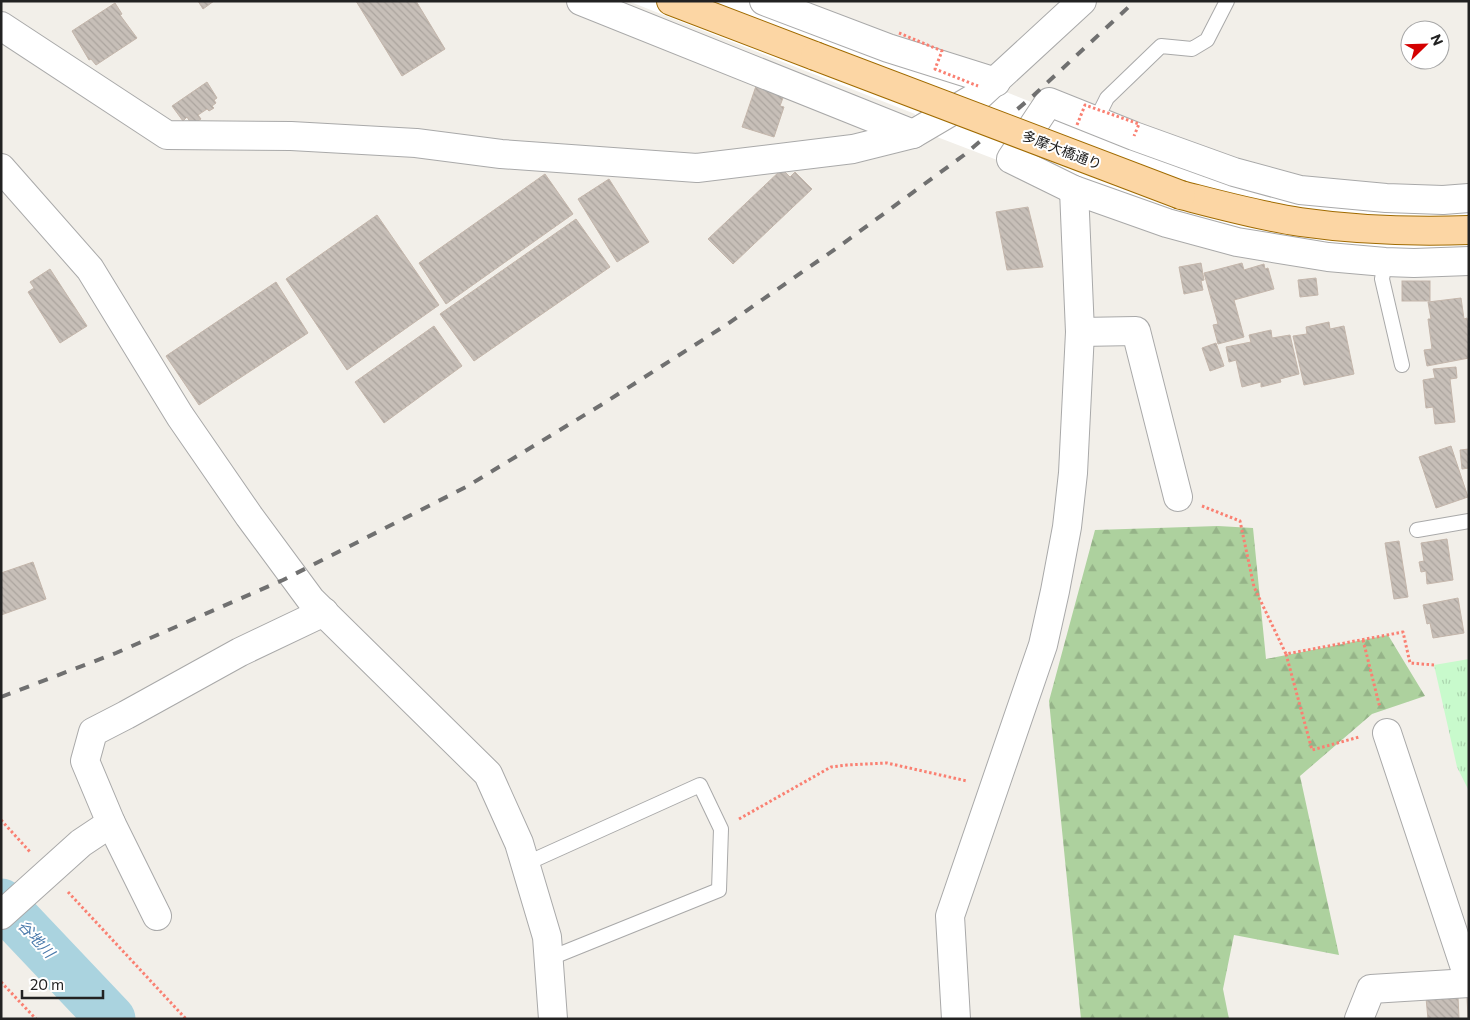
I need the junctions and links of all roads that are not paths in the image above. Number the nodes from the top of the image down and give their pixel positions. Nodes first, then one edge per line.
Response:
1 (581, 1) edge
2 (672, 1) edge
3 (764, 1) edge
4 (1082, 1) edge
5 (1227, 1) edge
6 (1, 26) edge
7 (996, 82) junction
8 (1087, 123) junction
9 (913, 134) junction
10 (2, 173) edge
11 (1074, 190) junction
12 (1469, 198) edge
13 (1469, 230) edge
14 (1469, 261) edge
15 (1385, 262) junction
16 (1080, 332) junction
17 (1402, 365) dead end
18 (1178, 497) road end
19 (1469, 521) edge
20 (1417, 530) dead end
21 (324, 612) junction
22 (1377, 734) road end
23 (111, 823) junction
24 (525, 864) junction
25 (1, 915) edge
26 (157, 916) dead end
27 (548, 959) junction
28 (1469, 982) edge
29 (553, 1019) edge
30 (956, 1019) edge
31 (1359, 1019) edge

1 - 9 street
2 - 13 main road, 多摩大橋通り, bridge
3 - 7 street
4 - 7 street
5 - 8 lane
6 - 9 street
7 - 9 street
8 - 11 street
8 - 12 street
10 - 21 street
11 - 15 street
11 - 16 street
14 - 15 street
15 - 17 lane
16 - 18 street
16 - 30 street
19 - 20 lane
21 - 23 street
21 - 24 street
22 - 28 street
23 - 25 street
23 - 26 street
24 - 27 street
24 - 27 lane
27 - 29 street
28 - 31 street

